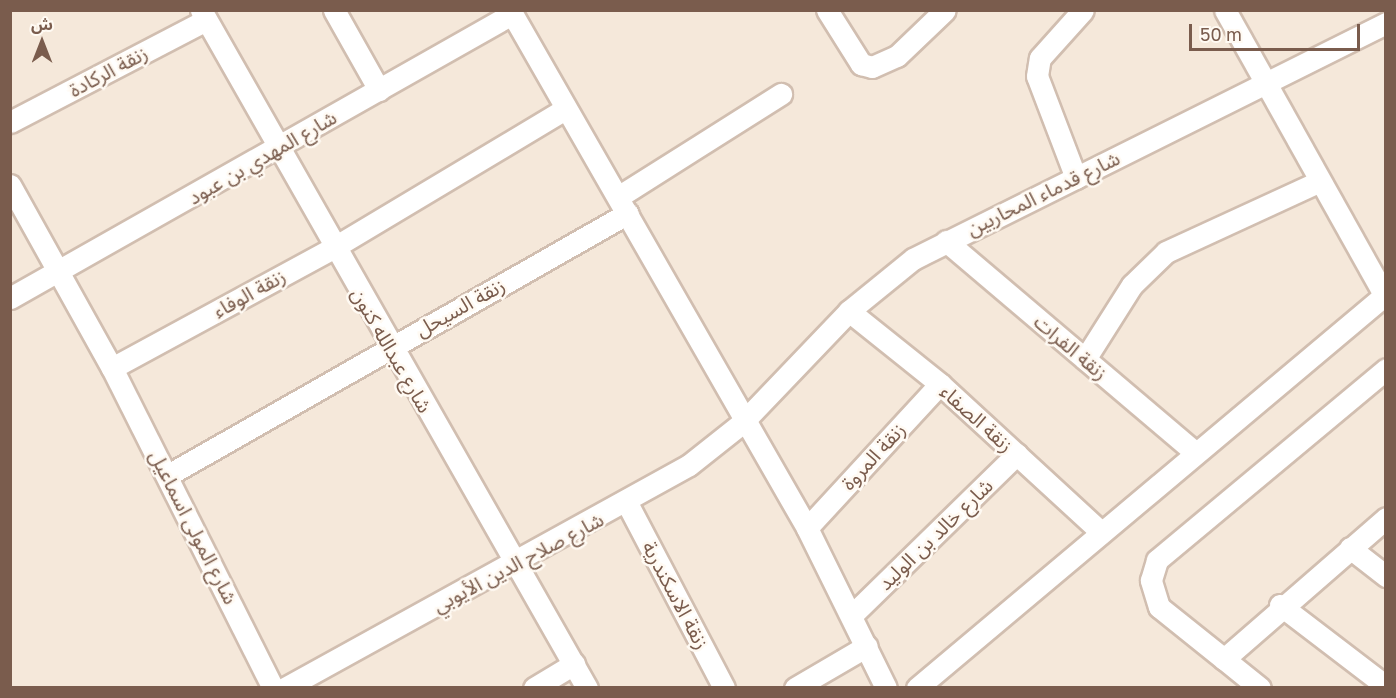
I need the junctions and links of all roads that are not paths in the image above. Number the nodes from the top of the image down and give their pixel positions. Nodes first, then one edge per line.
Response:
1 (334, 10) edge
2 (827, 10) edge
3 (945, 10) edge
4 (1083, 10) edge
5 (1225, 10) edge
6 (511, 12) edge
7 (204, 15) edge
8 (1386, 22) edge
9 (1260, 82) junction
10 (379, 90) junction
11 (781, 94) dead end
12 (565, 109) junction
13 (10, 122) edge
14 (280, 147) junction
15 (1076, 178) junction
16 (1318, 182) junction
17 (10, 185) edge
18 (623, 205) junction
19 (946, 241) junction
20 (333, 248) junction
21 (59, 271) junction
22 (1385, 296) edge
23 (10, 298) edge
24 (849, 311) junction
25 (391, 346) junction
26 (1086, 359) junction
27 (112, 368) junction
28 (1386, 369) edge
29 (940, 384) junction
30 (742, 423) junction
31 (1195, 452) junction
32 (1017, 454) junction
33 (168, 475) junction
34 (627, 503) junction
35 (1386, 518) edge
36 (807, 528) junction
37 (1100, 531) junction
38 (1350, 548) junction
39 (513, 565) junction
40 (1386, 576) edge
41 (1280, 605) junction
42 (853, 614) junction
43 (867, 646) junction
44 (1224, 659) junction
45 (574, 664) junction
46 (1386, 686) edge
47 (273, 687) edge
48 (285, 687) edge
49 (534, 687) edge
50 (587, 687) edge
51 (724, 687) edge
52 (795, 687) edge
53 (886, 687) edge
54 (917, 687) edge
55 (1260, 687) edge

1 - 10 street
2 - 3 street
4 - 15 street
5 - 9 street
6 - 10 street, شارع المهدي بن عبود
6 - 12 street
7 - 13 street, زنقة الركادة
7 - 14 street, شارع عبدالله كنون
8 - 9 street, شارع قدماء المحاربين
9 - 15 street, شارع قدماء المحاربين
9 - 16 street
10 - 14 street, شارع المهدي بن عبود
11 - 18 street, زنقة السيحل
12 - 18 street
12 - 20 street, زنقة الوفاء
14 - 20 street, شارع عبدالله كنون
14 - 21 street, شارع المهدي بن عبود
15 - 19 street, شارع قدماء المحاربين
16 - 22 street
16 - 26 street
17 - 21 street
18 - 25 street, زنقة السيحل
18 - 30 street
19 - 24 street, شارع قدماء المحاربين
19 - 26 street, زنقة الفرات
20 - 25 street, شارع عبدالله كنون
20 - 27 street, زنقة الوفاء
21 - 23 street, شارع المهدي بن عبود
21 - 27 street
22 - 31 street
24 - 29 street, زنقة الصفاء
24 - 30 street, شارع قدماء المحاربين
25 - 33 street, زنقة السيحل
25 - 39 street, شارع عبدالله كنون
26 - 31 street, زنقة الفرات
27 - 33 street, شارع المولى اسماعيل
28 - 44 street
29 - 32 street, زنقة الصفاء
29 - 36 street, زنقة المروة
30 - 34 street, شارع صلاح الدين الأيوبي
30 - 36 street
31 - 37 street
32 - 37 street, زنقة الصفاء
32 - 42 street, شارع خالد بن الوليد
33 - 47 street, شارع المولى اسماعيل
34 - 39 street, شارع صلاح الدين الأيوبي
34 - 51 street, زنقة الاسكندرية
35 - 38 street
36 - 42 street
37 - 54 street
38 - 40 street
38 - 41 street
39 - 45 street, شارع عبدالله كنون
39 - 48 street, شارع صلاح الدين الأيوبي
41 - 44 street
41 - 46 street
42 - 43 street
43 - 52 street
43 - 53 street
44 - 55 street
45 - 49 street
45 - 50 street, شارع عبدالله كنون

